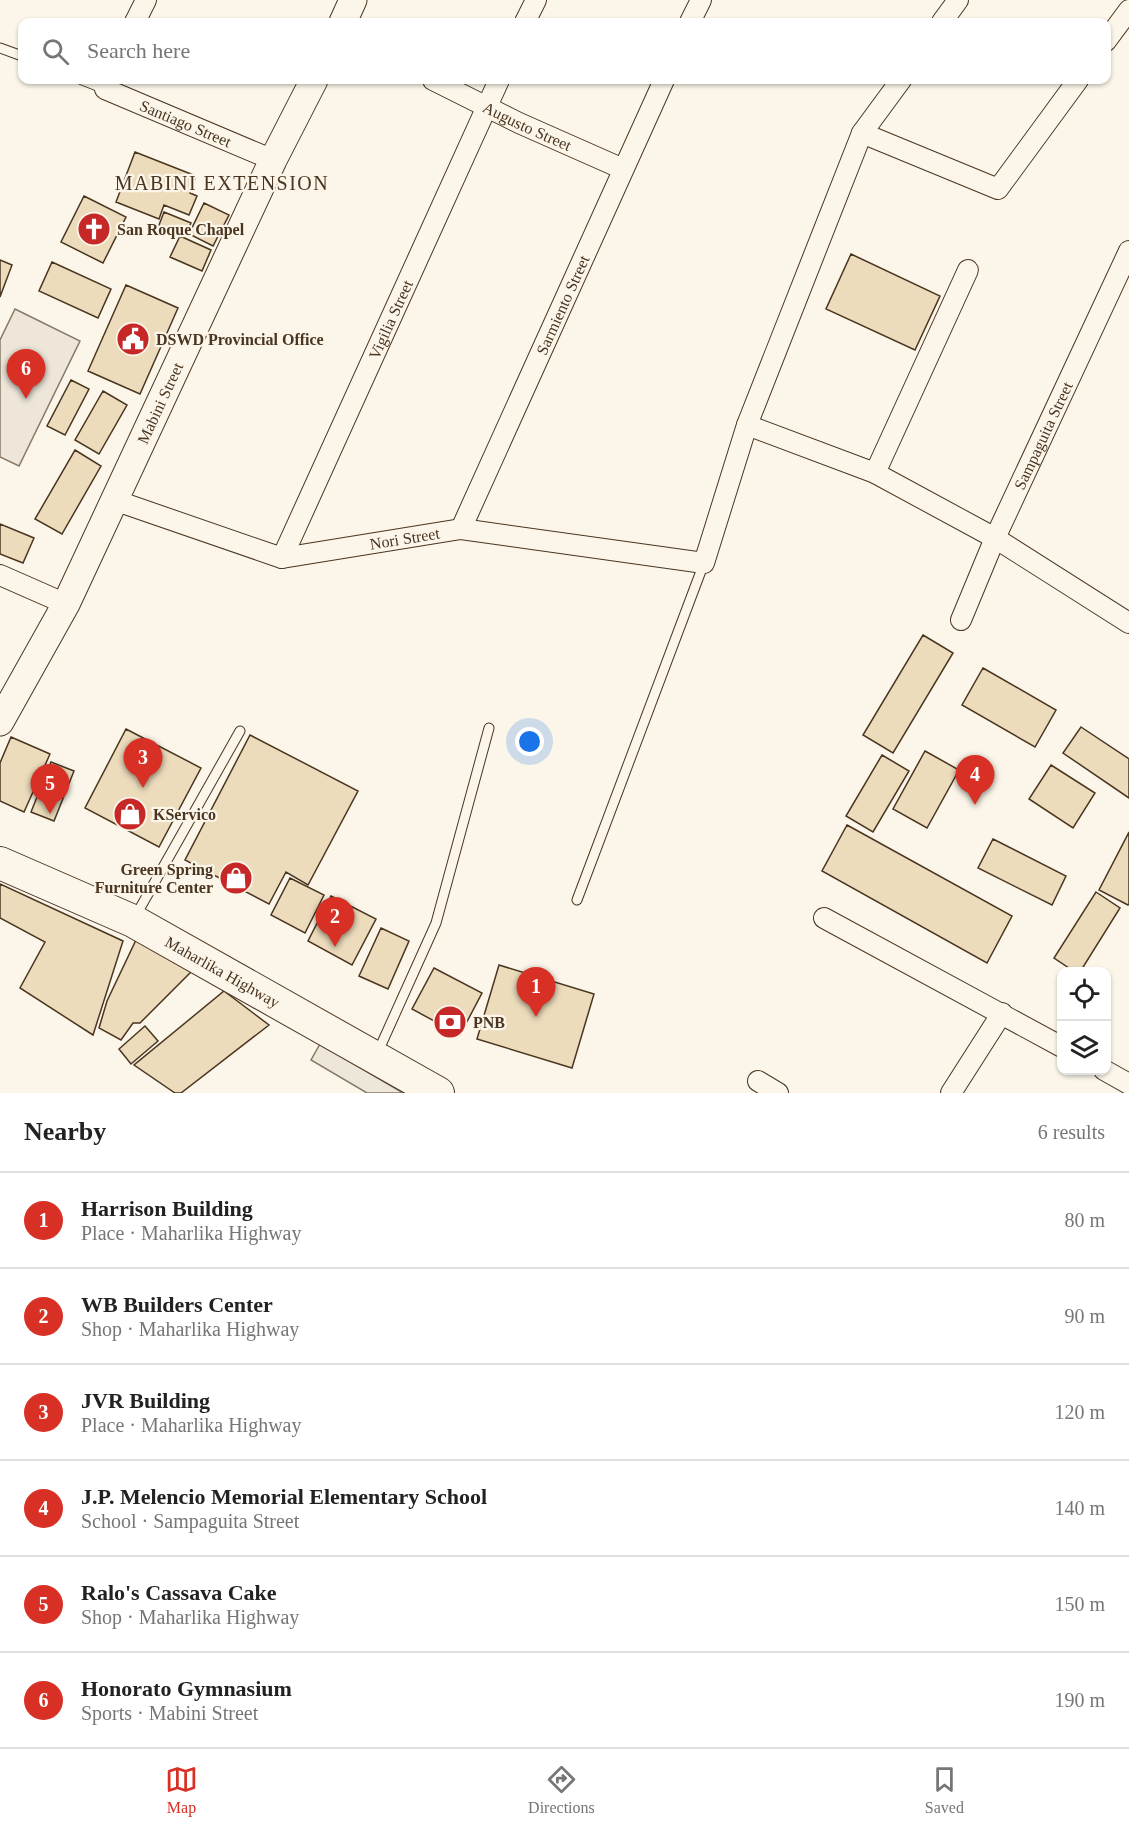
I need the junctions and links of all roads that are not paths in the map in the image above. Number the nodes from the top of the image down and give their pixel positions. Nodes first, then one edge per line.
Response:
1 (146, 0) edge
2 (353, 0) edge
3 (536, 0) edge
4 (700, 0) edge
5 (958, 0) edge
6 (1129, 10) edge
7 (137, 18) edge
8 (345, 18) edge
9 (527, 18) edge
10 (692, 18) edge
11 (945, 18) edge
12 (1111, 35) edge
13 (0, 48) edge
14 (18, 55) edge
15 (107, 84) edge
16 (312, 84) edge
17 (441, 84) edge
18 (497, 84) edge
19 (662, 84) edge
20 (898, 84) edge
21 (1075, 84) edge
22 (486, 106) junction
23 (862, 133) junction
24 (273, 160) junction
25 (623, 169) junction
26 (1129, 251) edge
27 (968, 270) dead end
28 (747, 425) junction
29 (875, 473) junction
30 (114, 500) junction
31 (461, 529) junction
32 (995, 538) junction
33 (282, 558) junction
34 (704, 563) junction
35 (0, 575) edge
36 (66, 604) junction
37 (961, 620) dead end
38 (1129, 623) edge
39 (0, 722) edge
40 (489, 728) dead end
41 (240, 731) dead end
42 (0, 863) edge
43 (578, 900) dead end
44 (824, 918) dead end
45 (134, 921) junction
46 (1002, 1013) junction
47 (1057, 1044) edge
48 (376, 1058) junction
49 (1111, 1075) edge
50 (758, 1081) dead end
51 (1129, 1084) edge
52 (438, 1093) edge
53 (778, 1093) edge
54 (951, 1093) edge

1 - 7 street
2 - 8 main road
3 - 9 street
4 - 10 street
5 - 11 street
6 - 12 street
13 - 14 lane
15 - 24 street, Santiago Street
16 - 24 main road, Mabini Street
17 - 22 street, Augusto Street
18 - 22 street, Vigilia Street
19 - 25 street, Sarmiento Street
20 - 23 street
21 - 23 street
22 - 25 street, Augusto Street
22 - 33 street, Vigilia Street
23 - 28 street
24 - 30 main road, Mabini Street
25 - 31 street, Sarmiento Street
26 - 32 street, Sampaguita Street
27 - 29 street
28 - 29 street
28 - 34 street
29 - 32 street
30 - 33 street, Nori Street
30 - 36 main road, Mabini Street
31 - 33 street, Nori Street
31 - 34 street, Nori Street
32 - 37 street, Sampaguita Street
32 - 38 street
34 - 43 lane
35 - 36 street
36 - 39 main road, Mabini Street
40 - 48 lane
41 - 45 lane
42 - 45 main road, Maharlika Highway
44 - 46 street
45 - 48 main road, Maharlika Highway
46 - 47 street
46 - 54 street
48 - 52 main road, Maharlika Highway
49 - 51 street
50 - 53 street

